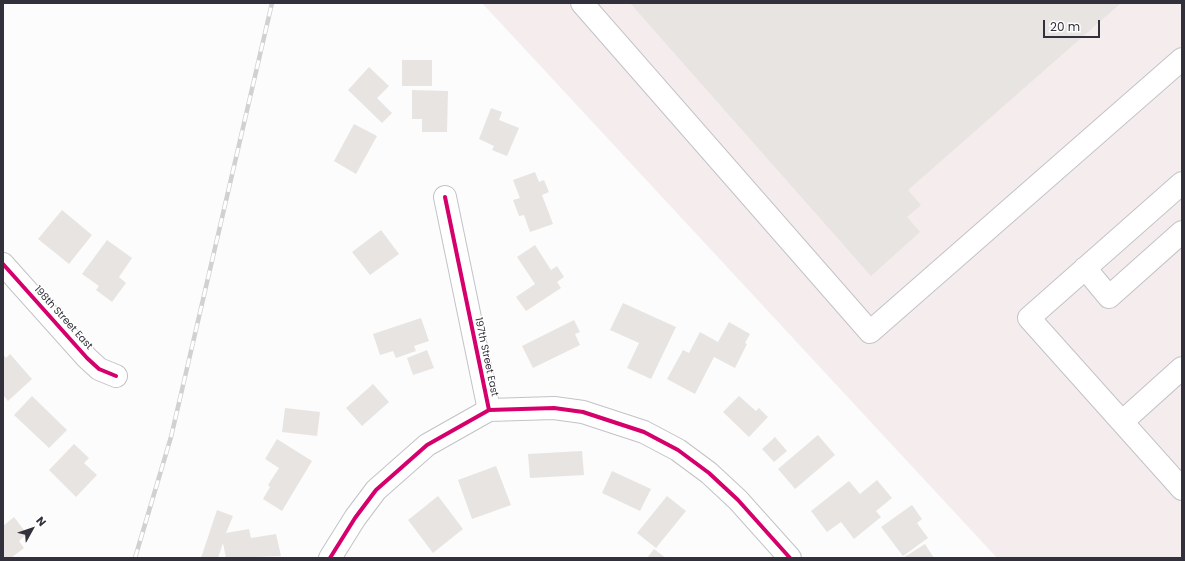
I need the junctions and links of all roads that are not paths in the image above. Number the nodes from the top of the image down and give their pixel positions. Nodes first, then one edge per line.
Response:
1 (582, 3) edge
2 (1182, 59) edge
3 (1182, 183) edge
4 (445, 197) dead end
5 (1182, 232) edge
6 (3, 264) edge
7 (1085, 268) junction
8 (1182, 368) edge
9 (116, 376) dead end
10 (489, 410) junction
11 (1122, 422) junction
12 (1182, 489) edge
13 (330, 558) edge
14 (790, 558) edge

1 - 2 street
3 - 7 street
4 - 10 street, 197th Street East
5 - 7 street
6 - 9 street, 198th Street East
7 - 11 street
8 - 11 street
10 - 13 street
10 - 14 street, 197th Street East
11 - 12 street

